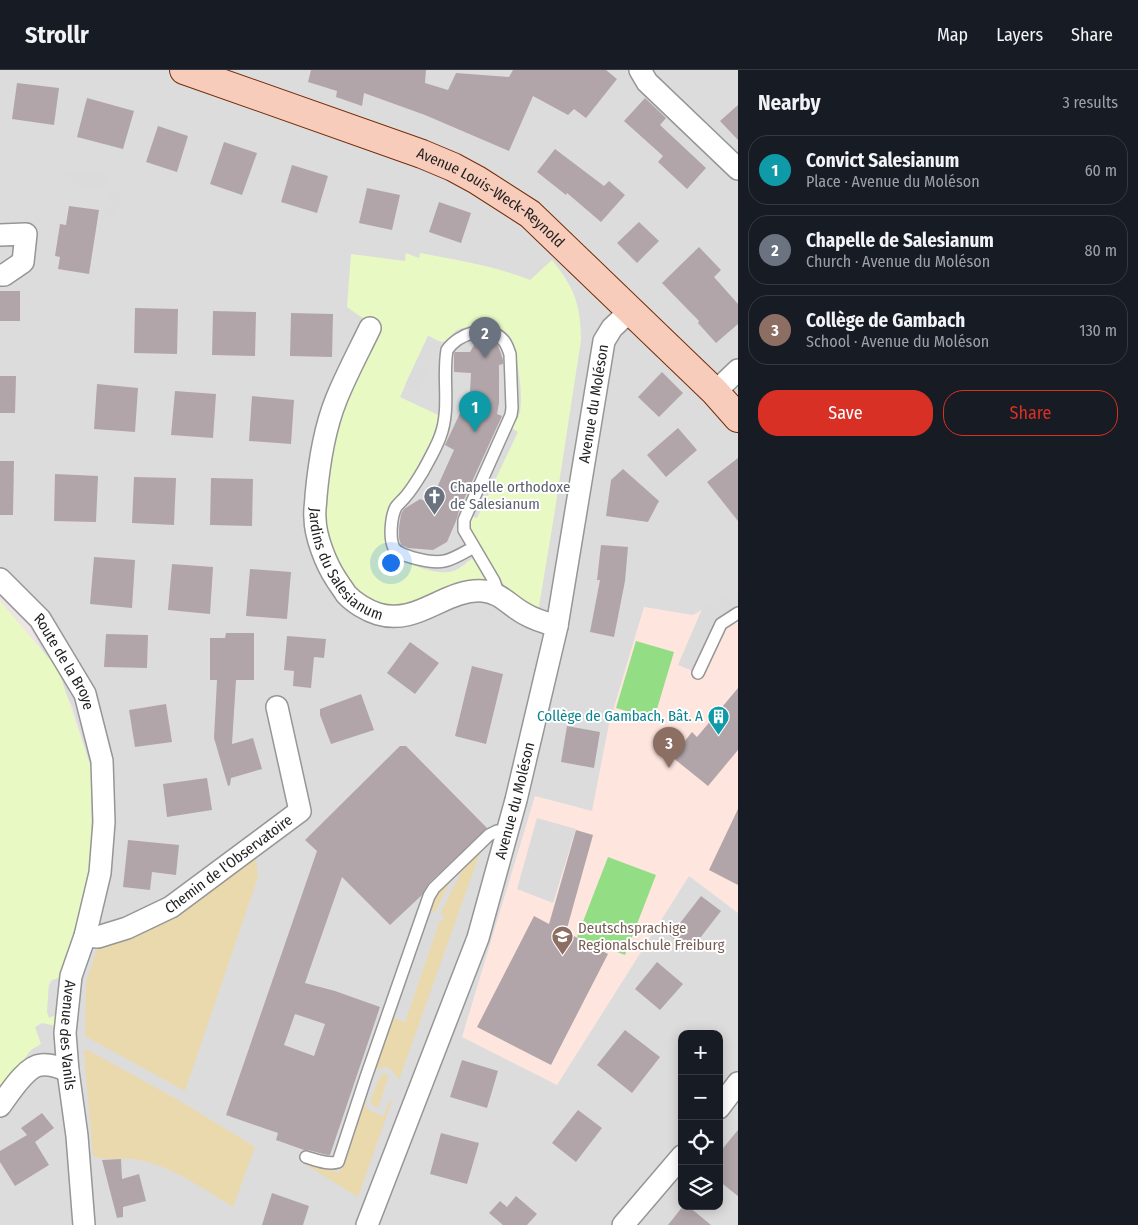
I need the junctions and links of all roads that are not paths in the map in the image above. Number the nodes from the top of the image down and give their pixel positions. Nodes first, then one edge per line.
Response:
1 (184, 70) edge
2 (640, 70) edge
3 (738, 169) edge
4 (0, 235) edge
5 (0, 275) edge
6 (631, 310) junction
7 (370, 328) dead end
8 (738, 370) edge
9 (716, 392) junction
10 (738, 418) edge
11 (474, 547) junction
12 (0, 579) edge
13 (494, 594) junction
14 (738, 613) edge
15 (557, 626) junction
16 (698, 673) dead end
17 (277, 707) dead end
18 (102, 761) joint
19 (507, 831) junction
20 (84, 936) junction
21 (68, 1070) junction
22 (738, 1083) edge
23 (723, 1103) edge
24 (0, 1106) edge
25 (306, 1157) dead end
26 (678, 1161) edge
27 (84, 1225) edge
28 (367, 1225) edge
29 (623, 1225) edge

1 - 6 main road, Avenue Louis-Weck-Reynold
2 - 3 street
4 - 5 street
6 - 9 main road, Avenue Louis-Weck-Reynold
6 - 15 street, Avenue du Moléson
7 - 13 street, Jardins du Salesianum
8 - 9 street
9 - 10 main road, Avenue Louis-Weck-Reynold
11 - 11 lane
11 - 13 lane
12 - 18 street, Route de la Broye
13 - 15 street, Jardins du Salesianum
14 - 16 lane
15 - 19 street, Avenue du Moléson
17 - 20 street, Chemin de l'Observatoire
18 - 20 street, Avenue des Vanils
19 - 25 lane
19 - 28 street, Avenue du Moléson
20 - 21 street, Avenue des Vanils
21 - 24 street
21 - 27 street, Avenue des Vanils
22 - 23 street
26 - 29 street

